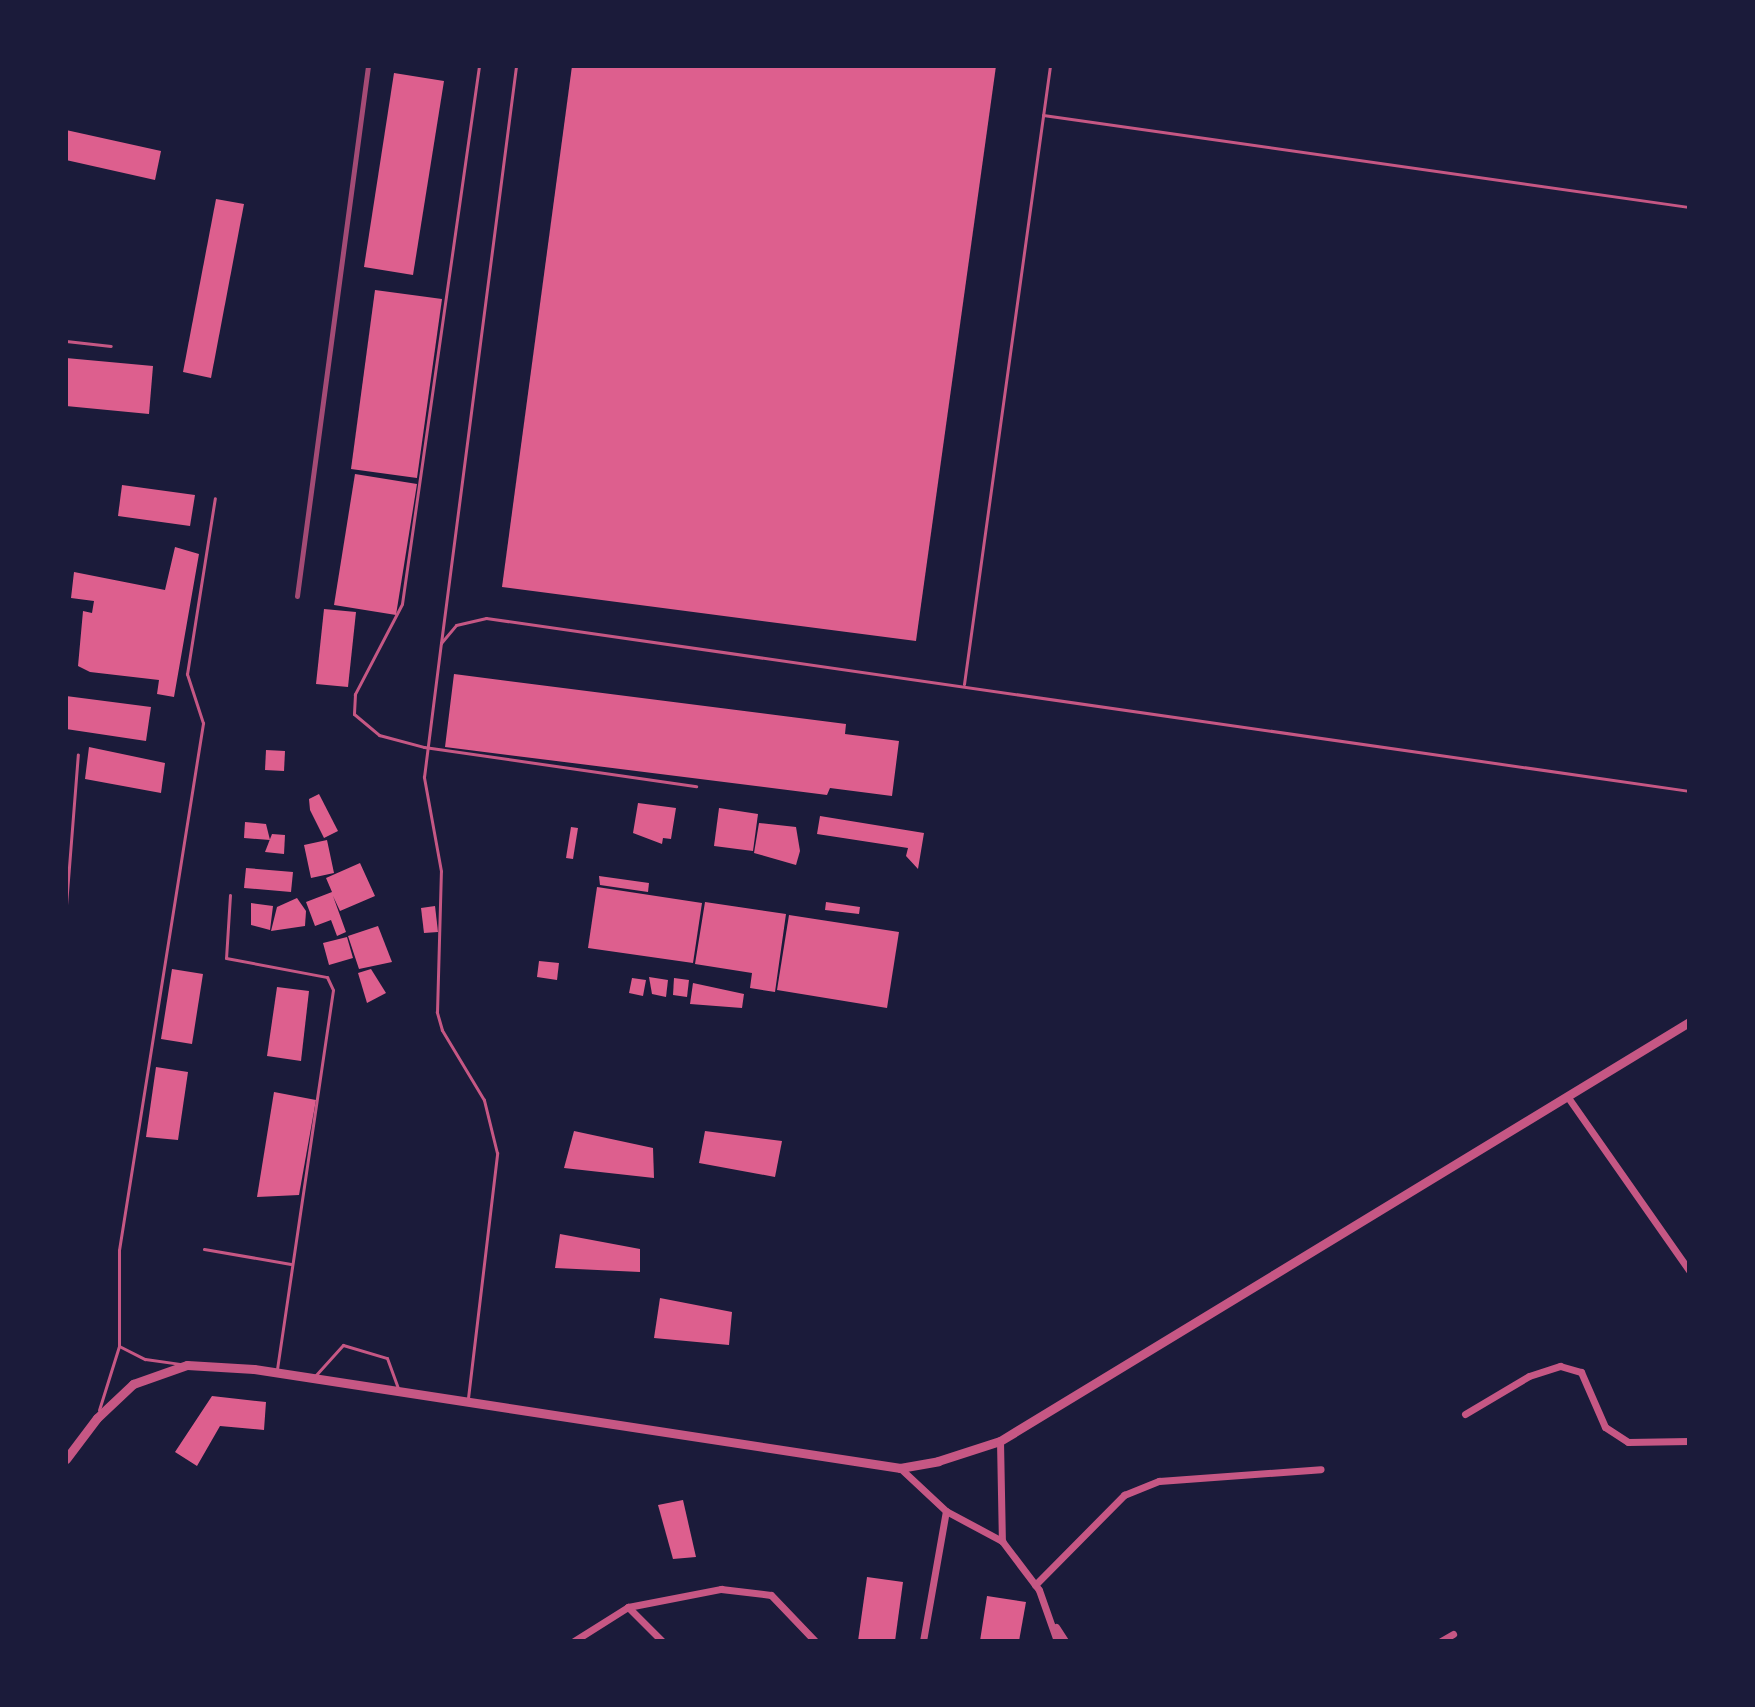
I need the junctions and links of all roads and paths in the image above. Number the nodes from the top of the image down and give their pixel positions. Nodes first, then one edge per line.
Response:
1 (479, 66) edge
2 (516, 66) edge
3 (1050, 66) edge
4 (1043, 115) junction
5 (1689, 207) edge
6 (66, 341) edge
7 (111, 346) dead end
8 (215, 498) dead end
9 (441, 643) junction
10 (963, 686) junction
11 (424, 747) junction
12 (78, 754) dead end
13 (696, 786) dead end
14 (1689, 791) edge
15 (230, 895) dead end
16 (66, 905) edge
17 (1689, 1022) edge
18 (1567, 1096) junction
19 (204, 1249) dead end
20 (292, 1264) junction
21 (1689, 1270) edge
22 (119, 1346) junction
23 (187, 1365) junction
24 (276, 1373) junction
25 (313, 1378) junction
26 (400, 1391) junction
27 (468, 1402) junction
28 (1465, 1414) dead end
29 (97, 1418) junction
30 (1000, 1441) junction
31 (1689, 1441) edge
32 (66, 1459) edge
33 (900, 1468) junction
34 (1321, 1469) dead end
35 (946, 1511) junction
36 (1002, 1541) junction
37 (1035, 1585) junction
38 (628, 1607) junction
39 (1055, 1625) junction
40 (1453, 1634) dead end
41 (574, 1641) edge
42 (662, 1641) edge
43 (815, 1641) edge
44 (923, 1641) edge
45 (1057, 1641) edge
46 (1065, 1641) edge
47 (1441, 1641) edge

1 - 11 lane
2 - 9 lane
3 - 4 lane
4 - 5 lane
4 - 10 lane
6 - 7 lane
8 - 22 lane
9 - 10 lane
9 - 11 lane
10 - 14 lane
11 - 13 lane
11 - 27 lane
12 - 16 lane
15 - 20 lane
17 - 18 street
18 - 21 street
18 - 30 street
19 - 20 lane
20 - 24 lane
22 - 23 lane
22 - 29 lane
23 - 24 street
23 - 29 street
24 - 25 street
25 - 26 street
25 - 26 lane
26 - 27 street
27 - 33 street
28 - 31 street
29 - 32 street
30 - 33 street
30 - 36 street
33 - 35 street
34 - 37 street
35 - 36 street
35 - 44 street
36 - 37 street
37 - 39 street
38 - 41 street
38 - 42 street
38 - 43 street
39 - 45 street
39 - 46 street
40 - 47 street

